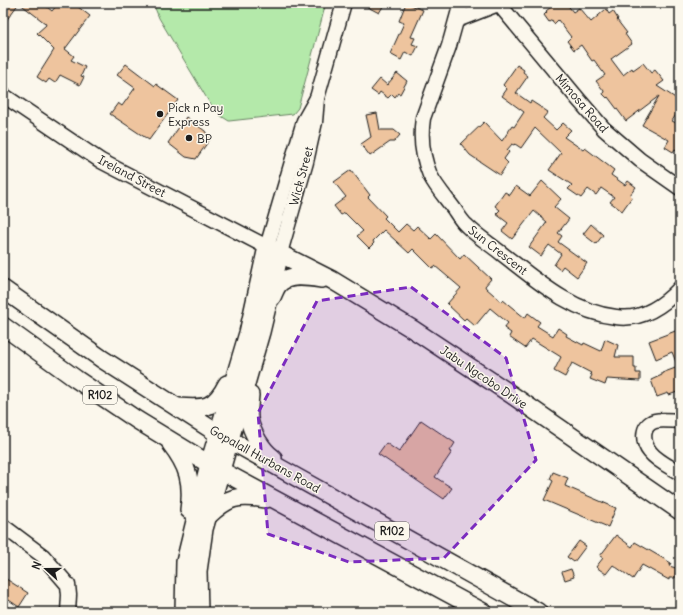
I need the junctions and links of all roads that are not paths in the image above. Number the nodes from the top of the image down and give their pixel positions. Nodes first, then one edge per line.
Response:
1 (344, 3) edge
2 (461, 3) edge
3 (498, 3) edge
4 (457, 20) junction
5 (3, 95) edge
6 (680, 188) edge
7 (273, 250) junction
8 (332, 280) junction
9 (680, 288) edge
10 (3, 289) edge
11 (266, 308) junction
12 (3, 326) edge
13 (254, 357) junction
14 (238, 362) junction
15 (177, 407) junction
16 (680, 421) edge
17 (224, 436) junction
18 (166, 437) junction
19 (215, 467) junction
20 (680, 473) edge
21 (322, 490) junction
22 (274, 500) junction
23 (680, 511) edge
24 (208, 516) junction
25 (3, 526) edge
26 (185, 562) junction
27 (68, 612) edge
28 (184, 612) edge
29 (199, 612) edge
30 (483, 612) edge
31 (538, 612) edge

1 - 7 street, Wick Street
2 - 4 street, Sun Crescent
3 - 4 street
3 - 6 street, Mimosa Road
4 - 9 street, Sun Crescent
5 - 7 street, Ireland Street
7 - 8 main road, Jabu Ngcobo Drive
7 - 11 main road
7 - 14 main road
8 - 11 main road
8 - 23 main road, Jabu Ngcobo Drive
10 - 15 main road, Gopalall Hurbans Road / R102
11 - 13 main road
12 - 18 main road, R102
13 - 17 main road
13 - 21 main road
14 - 15 main road
14 - 17 main road
15 - 17 main road, Gopalall Hurbans Road / R102
16 - 20 street
17 - 19 main road
17 - 21 main road, Gopalall Hurbans Road / R102
18 - 19 main road, R102
18 - 26 main road
19 - 22 main road, R102
19 - 24 main road
19 - 26 main road
21 - 31 main road, Gopalall Hurbans Road / R102
22 - 24 main road
22 - 30 main road, R102
24 - 29 main road
25 - 27 street
26 - 28 main road

